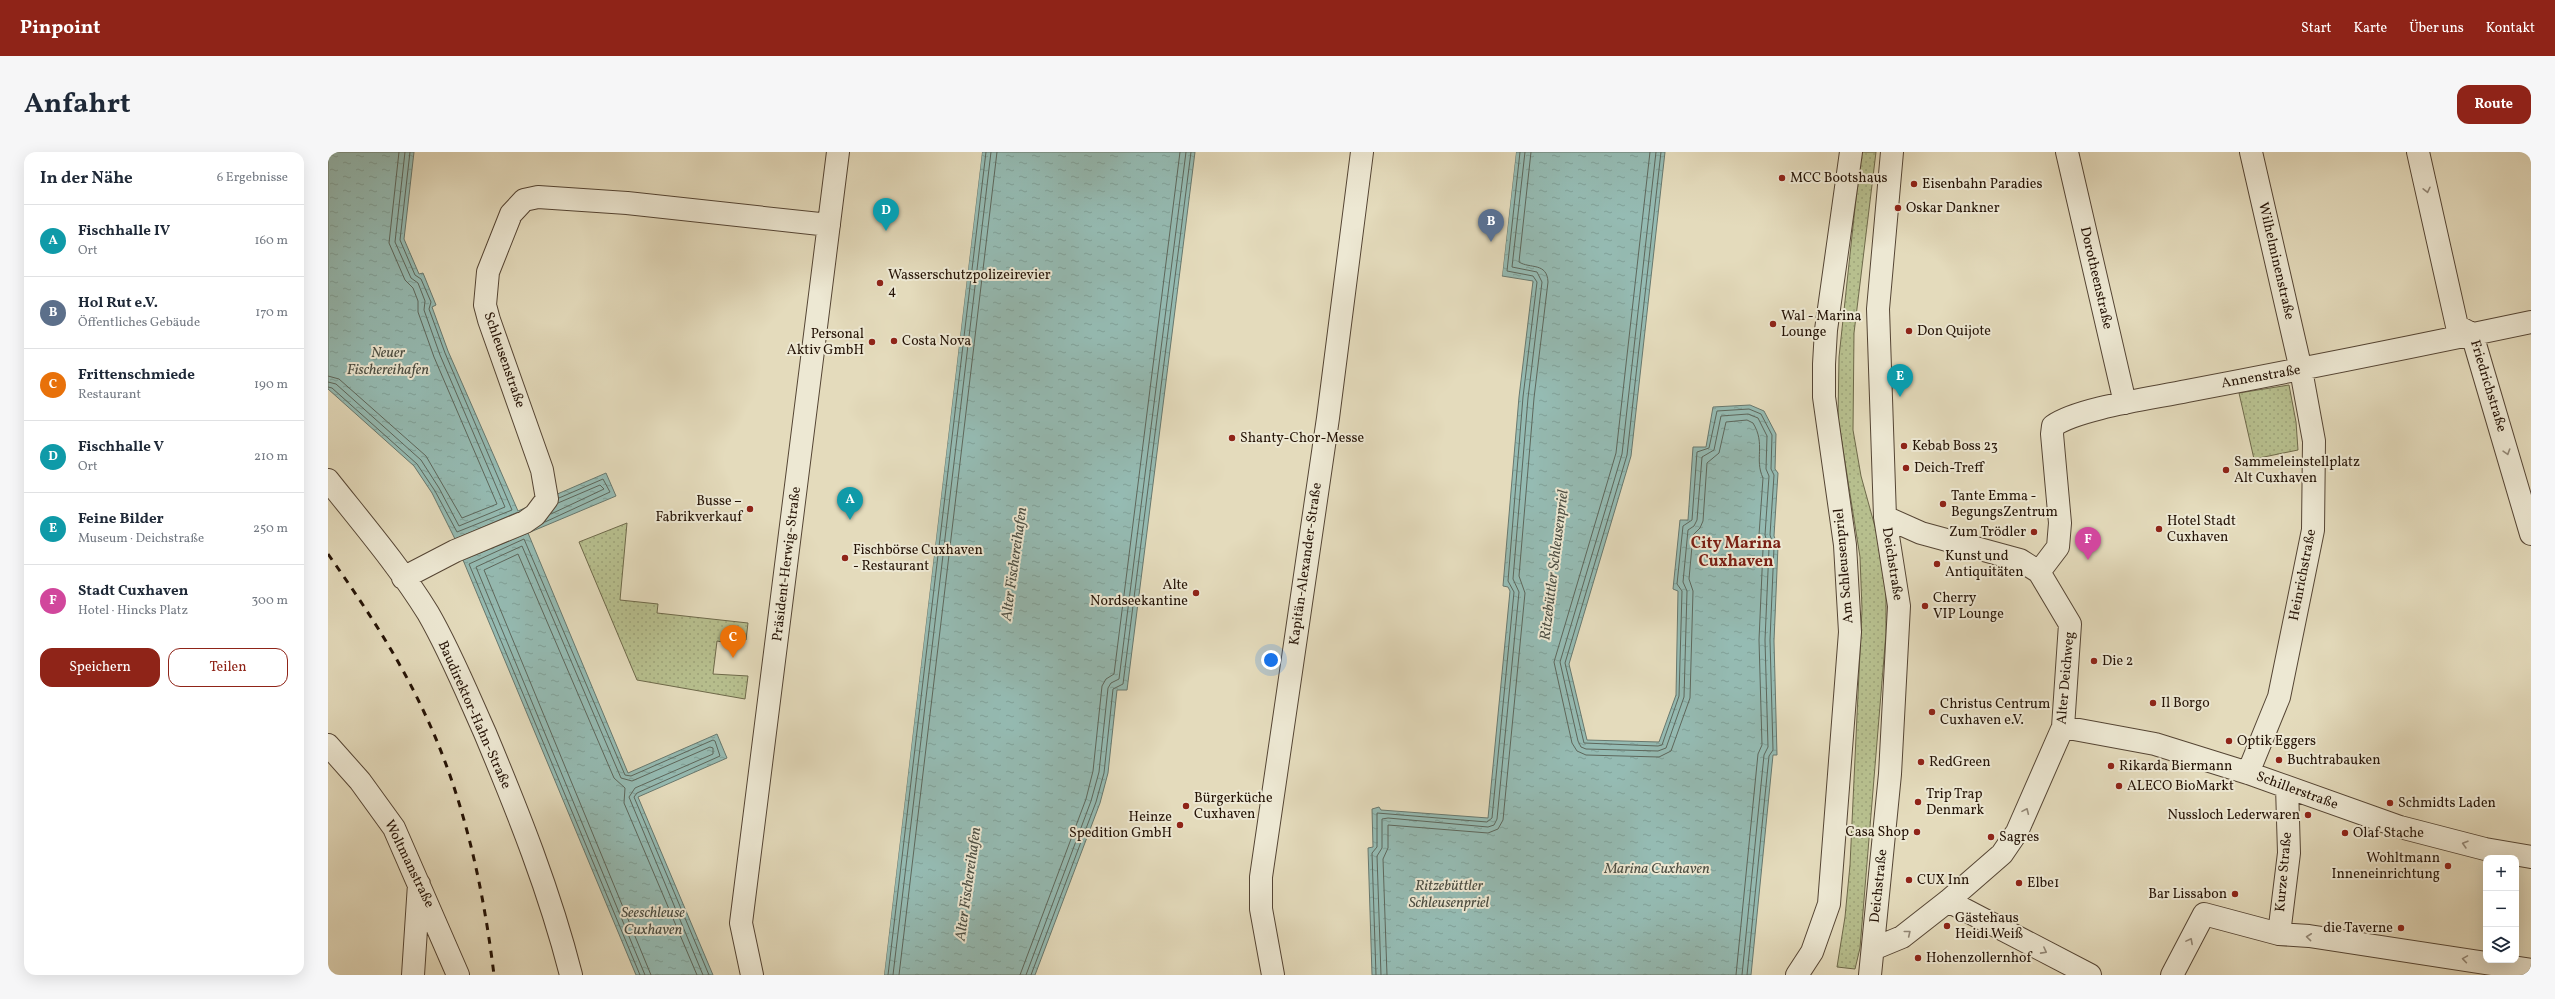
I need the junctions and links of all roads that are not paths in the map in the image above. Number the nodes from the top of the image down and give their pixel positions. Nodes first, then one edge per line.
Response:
1 (838, 152) edge
2 (1362, 152) edge
3 (1850, 152) edge
4 (1892, 152) edge
5 (2067, 152) edge
6 (2251, 152) edge
7 (2418, 152) edge
8 (829, 225) junction
9 (2531, 322) edge
10 (2472, 334) junction
11 (2301, 370) junction
12 (2126, 403) junction
13 (328, 480) edge
14 (1885, 517) junction
15 (2531, 534) edge
16 (2039, 572) junction
17 (403, 578) junction
18 (2063, 727) junction
19 (328, 745) edge
20 (2248, 773) junction
21 (2287, 787) junction
22 (2531, 857) edge
23 (419, 883) junction
24 (1948, 901) junction
25 (2279, 934) junction
26 (1873, 949) junction
27 (2531, 970) edge
28 (413, 975) edge
29 (458, 975) edge
30 (571, 975) edge
31 (752, 975) edge
32 (1273, 975) edge
33 (1797, 975) edge
34 (1870, 975) edge
35 (2090, 975) edge
36 (2172, 975) edge

1 - 8 street, Präsident-Herwig-Straße
2 - 32 street, Kapitän-Alexander-Straße
3 - 33 street, Am Schleusenpriel
4 - 14 street, Deichstraße
5 - 12 street, Dorotheenstraße
6 - 11 street, Wilhelminenstraße
7 -> 10 street, Friedrichstraße
8 - 17 street, Schleusenstraße
8 - 31 street, Präsident-Herwig-Straße
9 - 10 street, Annenstraße
10 - 11 street, Annenstraße
10 -> 15 street, Friedrichstraße
11 - 12 street, Annenstraße
11 - 20 street, Heinrichstraße
12 - 16 street, Annenstraße
13 - 17 street, Baudirektor-Hahn-Straße
14 - 16 street, Alter Deichweg
14 - 26 street, Deichstraße
16 - 18 street, Alter Deichweg
17 - 30 street, Baudirektor-Hahn-Straße
18 - 20 street, Schillerstraße
24 -> 18 street, Alter Deichweg
19 - 23 street, Woltmanstraße
20 - 21 street, Schillerstraße
22 -> 21 street, Schillerstraße
21 - 25 street, Kurze Straße
23 - 28 street
23 - 29 street, Woltmanstraße
26 -> 24 street, Alter Deichweg
24 -> 35 street
27 -> 25 street
36 -> 25 street
26 - 34 street, Deichstraße

